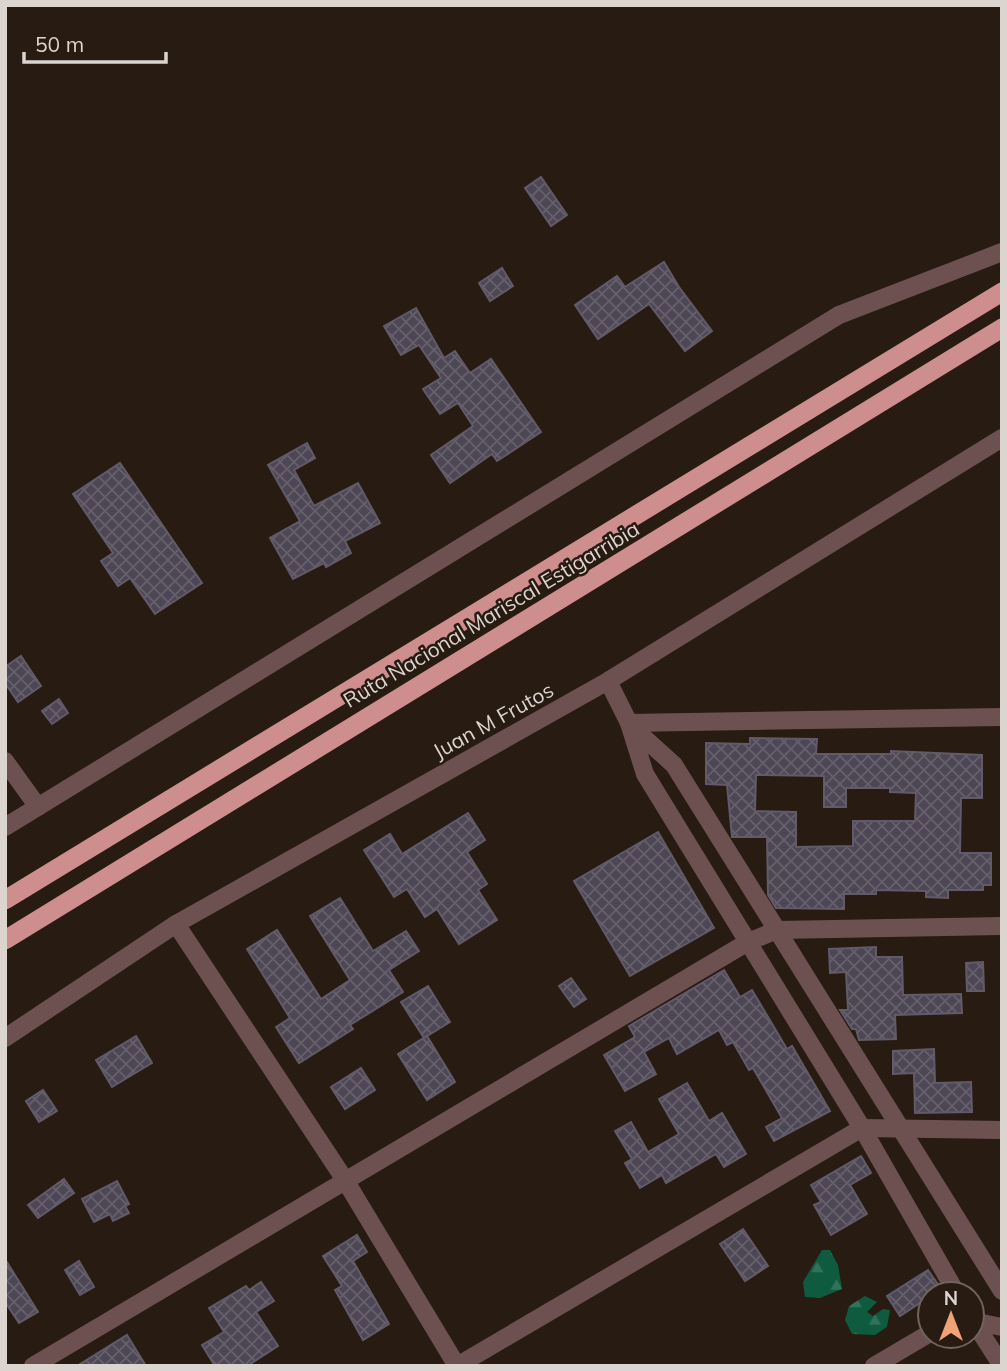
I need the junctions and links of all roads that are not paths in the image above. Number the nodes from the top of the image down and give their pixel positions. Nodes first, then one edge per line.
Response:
1 (1002, 252) edge
2 (1002, 292) edge
3 (1002, 328) edge
4 (1002, 438) edge
5 (608, 681) junction
6 (1002, 717) edge
7 (629, 723) junction
8 (5, 761) edge
9 (38, 807) junction
10 (5, 827) edge
11 (5, 900) edge
12 (176, 924) junction
13 (1002, 926) edge
14 (777, 930) junction
15 (5, 940) edge
16 (748, 942) junction
17 (5, 1038) edge
18 (862, 1128) junction
19 (903, 1130) junction
20 (1002, 1130) edge
21 (345, 1180) junction
22 (949, 1280) edge
23 (1002, 1291) edge
24 (916, 1341) edge
25 (986, 1341) edge
26 (33, 1366) edge
27 (457, 1366) edge
28 (874, 1366) edge
29 (1002, 1366) edge

1 - 9 street
2 - 11 highway, Ruta Nacional Mariscal Estigarribia
3 - 15 highway, Ruta Nacional Mariscal Estigarribia
4 - 5 street, Juan M Frutos
5 - 7 street
5 - 12 street, Juan M Frutos
6 - 7 street
7 - 14 street
7 - 16 street
8 - 9 street
9 - 10 street
12 - 17 street, Juan M Frutos
12 - 21 street
13 - 14 street
14 - 16 street
14 - 19 street
16 - 18 street
16 - 21 street
18 - 19 street
18 - 22 street
18 - 27 street
19 - 20 street
19 - 23 street
21 - 26 street
21 - 27 street
24 - 28 street
25 - 29 street

